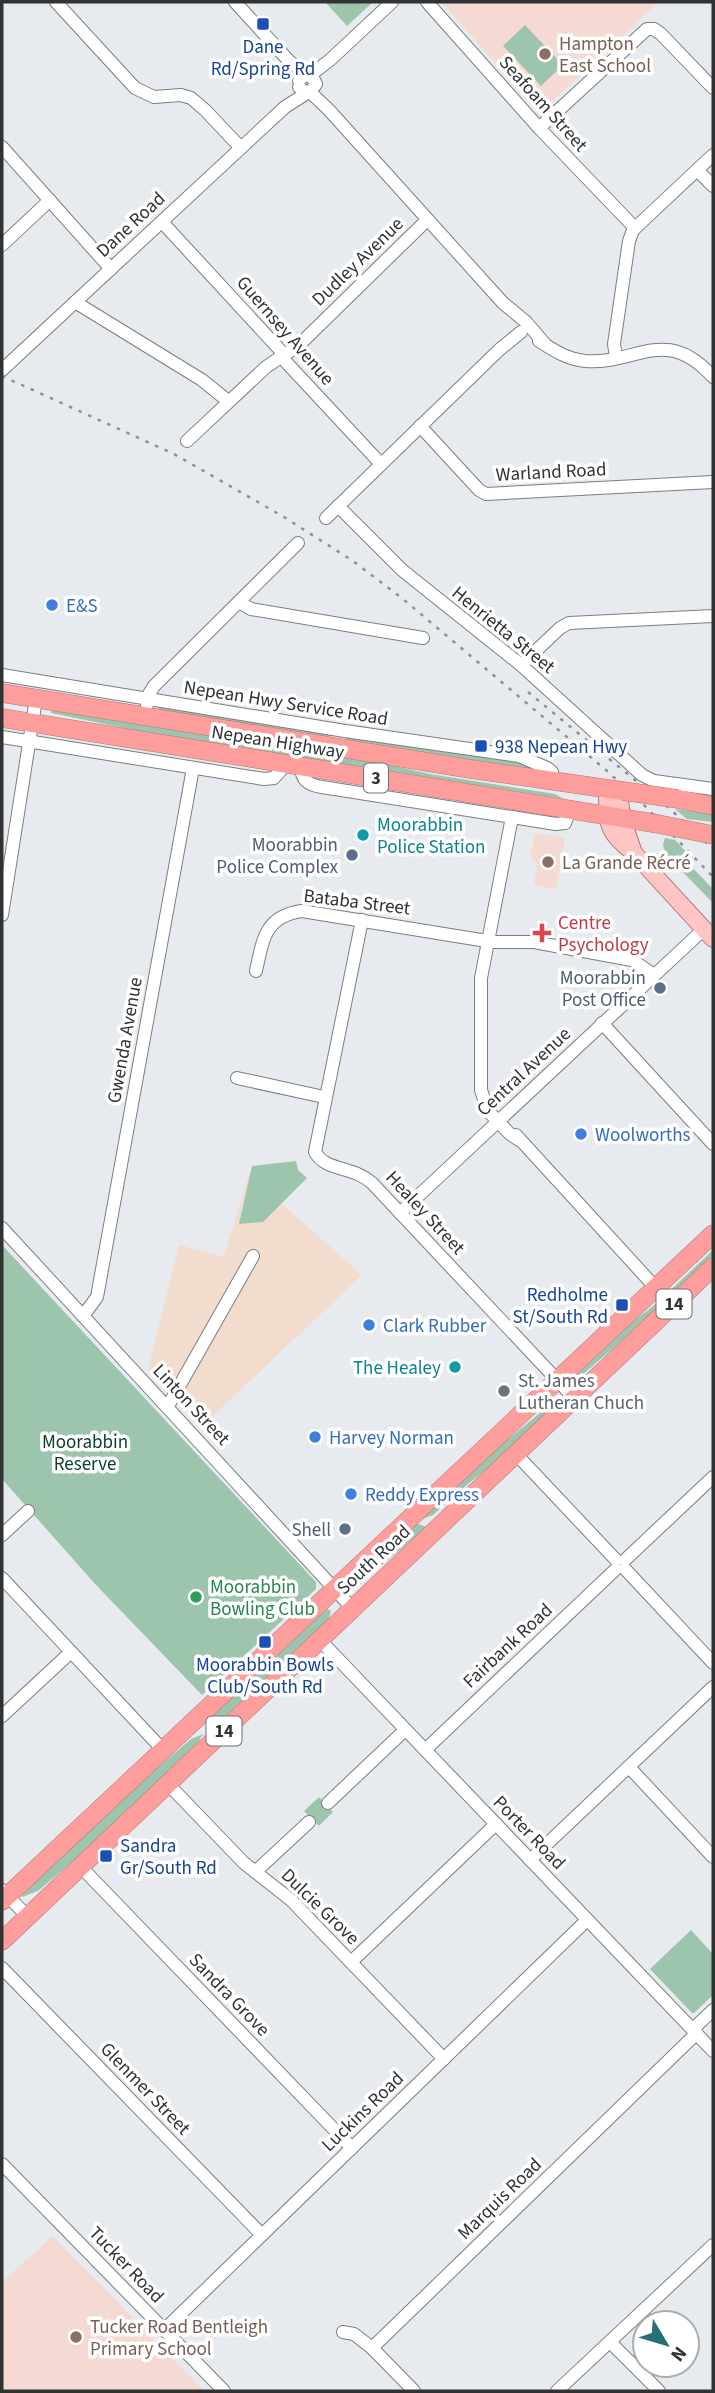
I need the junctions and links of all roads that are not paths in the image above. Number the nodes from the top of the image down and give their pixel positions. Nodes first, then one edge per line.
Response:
1 (56, 2) edge
2 (235, 2) edge
3 (392, 2) edge
4 (427, 2) edge
5 (308, 84) junction
6 (713, 88) edge
7 (539, 128) junction
8 (2, 147) edge
9 (240, 148) junction
10 (713, 155) edge
11 (697, 170) junction
12 (713, 186) edge
13 (50, 200) junction
14 (427, 220) junction
15 (162, 222) junction
16 (635, 228) junction
17 (2, 245) edge
18 (111, 269) junction
19 (75, 302) junction
20 (521, 327) junction
21 (283, 356) junction
22 (616, 357) junction
23 (2, 370) edge
24 (713, 377) edge
25 (228, 401) junction
26 (420, 426) junction
27 (187, 440) dead end
28 (381, 464) junction
29 (713, 482) edge
30 (338, 506) junction
31 (326, 519) dead end
32 (298, 543) dead end
33 (239, 602) junction
34 (713, 616) edge
35 (423, 638) dead end
36 (522, 665) junction
37 (2, 675) edge
38 (2, 693) edge
39 (36, 699) junction
40 (147, 708) junction
41 (2, 718) edge
42 (32, 723) junction
43 (345, 731) junction
44 (2, 737) edge
45 (29, 742) junction
46 (330, 746) junction
47 (294, 764) junction
48 (193, 768) junction
49 (554, 781) junction
50 (573, 784) junction
51 (713, 789) edge
52 (616, 790) junction
53 (713, 806) edge
54 (570, 810) junction
55 (512, 817) junction
56 (615, 817) junction
57 (713, 835) edge
58 (2, 915) edge
59 (362, 920) junction
60 (709, 934) edge
61 (489, 941) junction
62 (256, 971) dead end
63 (654, 975) junction
64 (602, 1023) junction
65 (237, 1078) dead end
66 (324, 1097) junction
67 (500, 1119) junction
68 (713, 1144) edge
69 (400, 1213) junction
70 (2, 1228) edge
71 (713, 1234) edge
72 (253, 1256) dead end
73 (713, 1267) edge
74 (655, 1287) junction
75 (83, 1315) junction
76 (556, 1380) junction
77 (574, 1398) junction
78 (168, 1406) junction
79 (516, 1454) junction
80 (713, 1477) edge
81 (28, 1511) dead end
82 (413, 1516) junction
83 (438, 1527) junction
84 (2, 1535) edge
85 (620, 1565) junction
86 (2, 1578) edge
87 (335, 1589) junction
88 (352, 1608) junction
89 (320, 1639) junction
90 (71, 1652) junction
91 (713, 1663) edge
92 (713, 1688) edge
93 (2, 1716) edge
94 (198, 1717) junction
95 (405, 1730) junction
96 (218, 1737) junction
97 (163, 1750) junction
98 (425, 1750) junction
99 (629, 1768) junction
100 (168, 1784) junction
101 (328, 1803) dead end
102 (309, 1822) dead end
103 (496, 1824) junction
104 (713, 1857) edge
105 (530, 1860) junction
106 (81, 1867) junction
107 (255, 1872) junction
108 (4, 1896) edge
109 (28, 1917) junction
110 (587, 1920) junction
111 (2, 1941) edge
112 (351, 1962) junction
113 (2, 1968) edge
114 (713, 2010) edge
115 (695, 2031) junction
116 (713, 2051) edge
117 (444, 2059) junction
118 (352, 2148) junction
119 (3, 2166) edge
120 (262, 2235) junction
121 (713, 2245) edge
122 (164, 2330) junction
123 (343, 2332) dead end
124 (610, 2342) junction
125 (372, 2348) junction
126 (224, 2391) edge
127 (414, 2391) edge
128 (557, 2391) edge
129 (659, 2391) edge

1 - 9 street
2 - 5 street
3 - 5 street, Dane Road
4 - 7 street, Seafoam Street
5 - 9 street, Dane Road
5 - 14 street
6 - 7 street
7 - 16 street, Seafoam Street
8 - 13 street
9 - 15 street, Dane Road
10 - 11 street
11 - 12 street
11 - 16 street
13 - 17 street
13 - 18 street
14 - 20 street
14 - 21 street, Dudley Avenue
15 - 18 street, Dane Road
15 - 21 street, Guernsey Avenue
16 - 22 street
18 - 19 street, Dane Road
19 - 23 street, Dane Road
19 - 25 street
20 - 22 street
20 - 26 street
21 - 25 street, Dudley Avenue
21 - 28 street, Guernsey Avenue
22 - 24 street
25 - 27 street, Dudley Avenue
26 - 28 street
26 - 29 street, Warland Road
28 - 30 street
30 - 31 street
30 - 36 street, Henrietta Street
32 - 33 street
33 - 35 street
33 - 40 street
34 - 36 street
36 - 51 street, Henrietta Street
37 - 40 street, Nepean Hwy Service Road
38 - 39 highway, Nepean Highway / 3
39 - 40 highway, Nepean Highway / 3
39 - 42 street
40 - 43 street, Nepean Hwy Service Road
40 - 46 highway, Nepean Highway / 3
41 - 42 highway, Nepean Highway / 3
42 - 45 street
42 - 47 highway, Nepean Highway / 3
43 - 46 street, Nepean Highway
43 - 49 street, Nepean Hwy Service Road
44 - 45 street
45 - 48 street
45 - 58 street
46 - 49 highway, Nepean Highway / 3
47 - 48 street
47 - 54 highway, Nepean Highway / 3
47 - 55 street
48 - 75 street, Gwenda Avenue
49 - 50 highway, Nepean Highway / 3
50 - 52 highway, Nepean Highway / 3
50 - 54 highway
52 - 53 highway, Nepean Highway / 3, bridge
52 - 56 main road
54 - 55 street
54 - 56 highway, Nepean Highway / 3
55 - 61 street
56 - 57 highway, Nepean Highway / 3, bridge
56 - 60 main road
59 - 61 street, Bataba Street
59 - 62 street, Bataba Street
59 - 66 street, Healey Street
60 - 63 street, Central Avenue
61 - 63 street, Bataba Street
61 - 67 street
63 - 64 street, Central Avenue
64 - 67 street, Central Avenue
64 - 68 street
65 - 66 street
66 - 69 street, Healey Street
67 - 69 street, Central Avenue
67 - 74 street
69 - 76 street, Healey Street
70 - 75 street, Linton Street
71 - 74 highway, South Road / 14
72 - 78 street
73 - 77 highway, South Road / 14
74 - 76 highway, South Road / 14
75 - 78 street, Linton Street
76 - 77 street, Healey Street
76 - 82 highway, South Road / 14
77 - 79 highway, South Road / 14
78 - 87 street, Linton Street
79 - 83 highway, South Road / 14
79 - 85 street
80 - 85 street, Fairbank Road
81 - 84 street
82 - 83 highway
82 - 87 highway, South Road / 14
83 - 88 highway, South Road / 14
85 - 91 street
85 - 98 street, Fairbank Road
86 - 90 street
87 - 88 street, Linton Street
87 - 94 highway, South Road / 14
88 - 89 highway, South Road / 14
89 - 95 street, Porter Road
89 - 96 highway, South Road / 14
90 - 93 street
90 - 97 street
92 - 99 street
94 - 96 highway
94 - 97 highway, South Road / 14
95 - 98 street, Porter Road
95 - 101 street
96 - 100 highway, South Road / 14
97 - 108 highway, South Road / 14
98 - 103 street, Porter Road
99 - 104 street
99 - 105 street
100 - 106 highway, South Road / 14
100 - 107 street, Dulcie Grove
102 - 107 street
103 - 105 street, Porter Road
103 - 112 street
105 - 110 street, Porter Road
106 - 109 highway, South Road / 14
106 - 118 street, Sandra Grove
107 - 112 street, Dulcie Grove
108 - 109 street
109 - 111 highway, South Road / 14
110 - 115 street, Porter Road
110 - 117 street, Luckins Road
112 - 117 street, Dulcie Grove
113 - 120 street, Glenmer Street
114 - 115 street, Marquis Road
115 - 116 street, Porter Road
115 - 125 street, Marquis Road
117 - 118 street, Luckins Road
118 - 120 street, Luckins Road
119 - 122 street, Tucker Road
120 - 122 street, Luckins Road
121 - 124 street
122 - 126 street, Tucker Road
123 - 125 street
124 - 128 street
124 - 129 street
125 - 127 street

